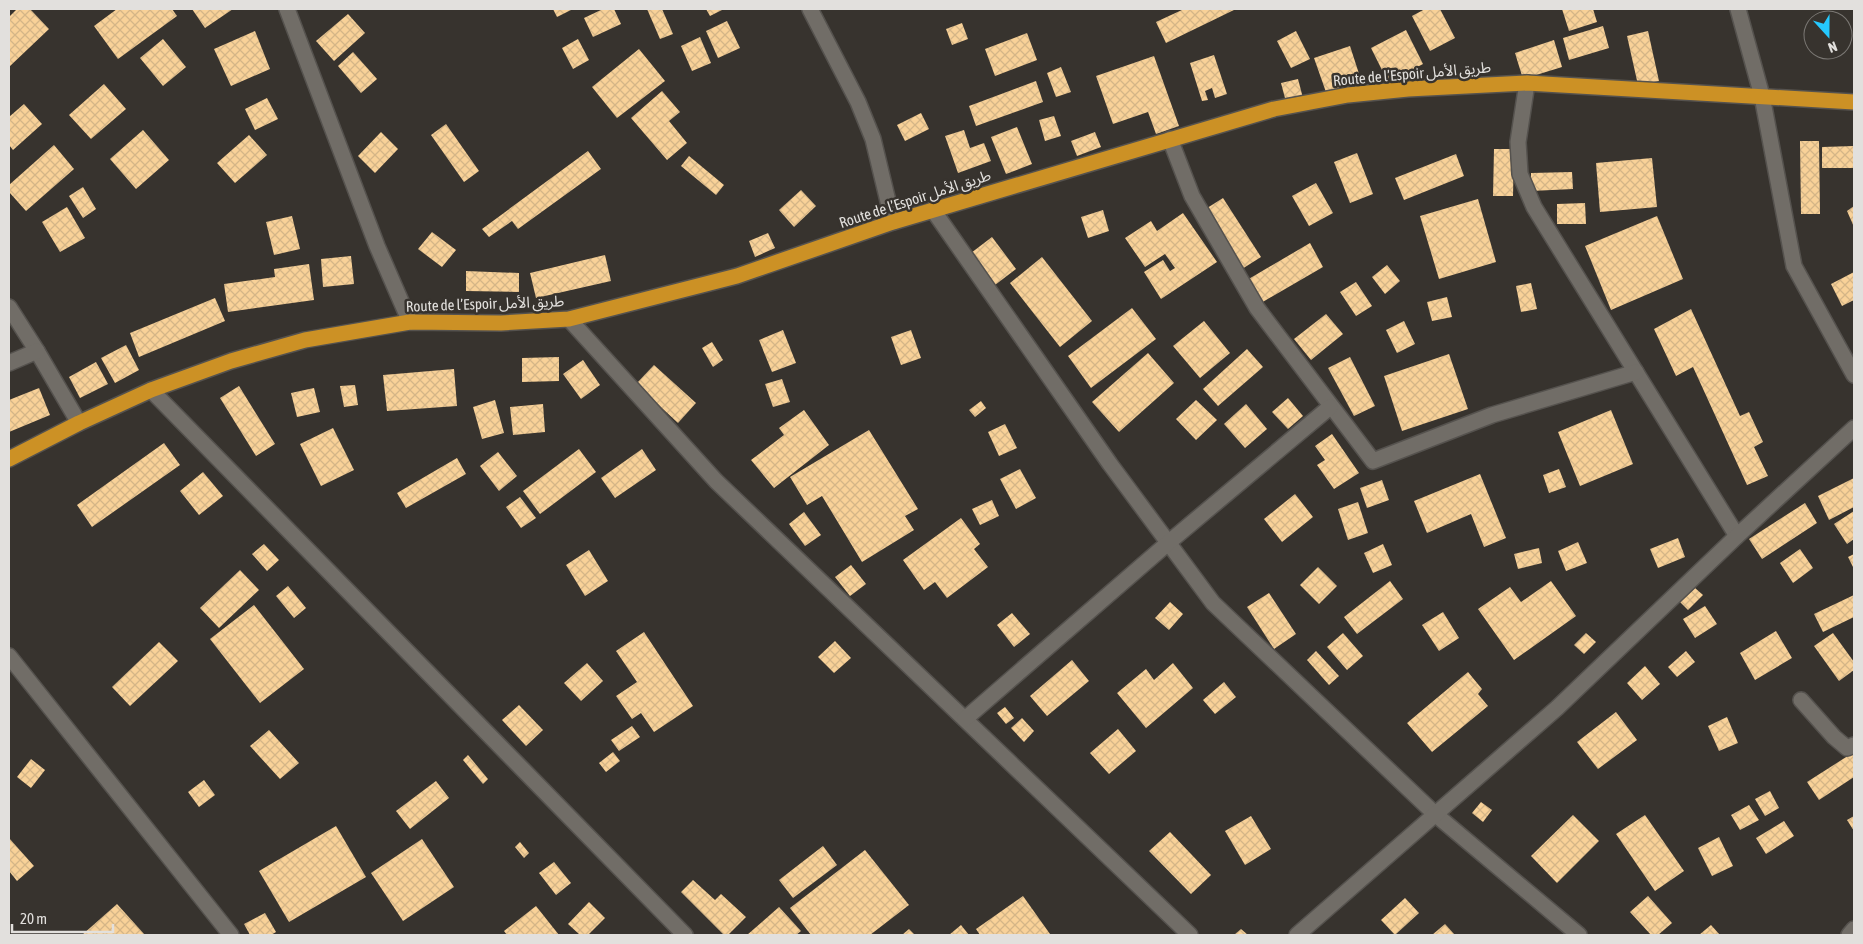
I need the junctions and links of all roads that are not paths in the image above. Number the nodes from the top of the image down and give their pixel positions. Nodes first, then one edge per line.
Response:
1 (287, 9) edge
2 (810, 9) edge
3 (1738, 9) edge
4 (1527, 83) junction
5 (1762, 96) junction
6 (1854, 102) edge
7 (1170, 140) junction
8 (933, 210) junction
9 (894, 222) junction
10 (9, 307) edge
11 (568, 319) junction
12 (410, 322) junction
13 (37, 351) junction
14 (1850, 359) edge
15 (9, 363) edge
16 (1636, 372) junction
17 (1854, 375) edge
18 (151, 390) junction
19 (1330, 407) junction
20 (79, 423) junction
21 (1854, 428) edge
22 (9, 459) edge
23 (1737, 536) junction
24 (1168, 543) junction
25 (9, 656) edge
26 (1801, 700) dead end
27 (965, 719) junction
28 (1854, 745) edge
29 (1435, 814) junction
30 (1854, 929) edge
31 (231, 935) edge
32 (684, 935) edge
33 (1190, 935) edge
34 (1297, 935) edge
35 (1579, 935) edge
36 (1849, 935) edge

1 - 12 street
2 - 9 street
3 - 5 street
4 - 5 highway, Route de l’Espoir طريق الأمل
4 - 7 highway, Route de l’Espoir طريق الأمل
4 - 16 street
5 - 6 highway, Route de l’Espoir طريق الأمل
5 - 14 street
7 - 8 highway, Route de l’Espoir طريق الأمل
7 - 19 street
8 - 9 highway, Route de l’Espoir طريق الأمل
8 - 24 street
9 - 11 highway, Route de l’Espoir طريق الأمل
10 - 13 street
11 - 12 highway, Route de l’Espoir طريق الأمل
11 - 27 street
12 - 18 highway, Route de l’Espoir طريق الأمل
13 - 15 street
13 - 20 street
14 - 17 street
16 - 19 street
16 - 23 street
18 - 20 highway, Route de l’Espoir طريق الأمل
18 - 32 street
19 - 24 street
20 - 22 highway, Route de l’Espoir طريق الأمل
21 - 23 street
23 - 29 street
24 - 27 street
24 - 29 street
25 - 31 street
26 - 28 street
27 - 33 street
29 - 34 street
29 - 35 street
30 - 36 street

